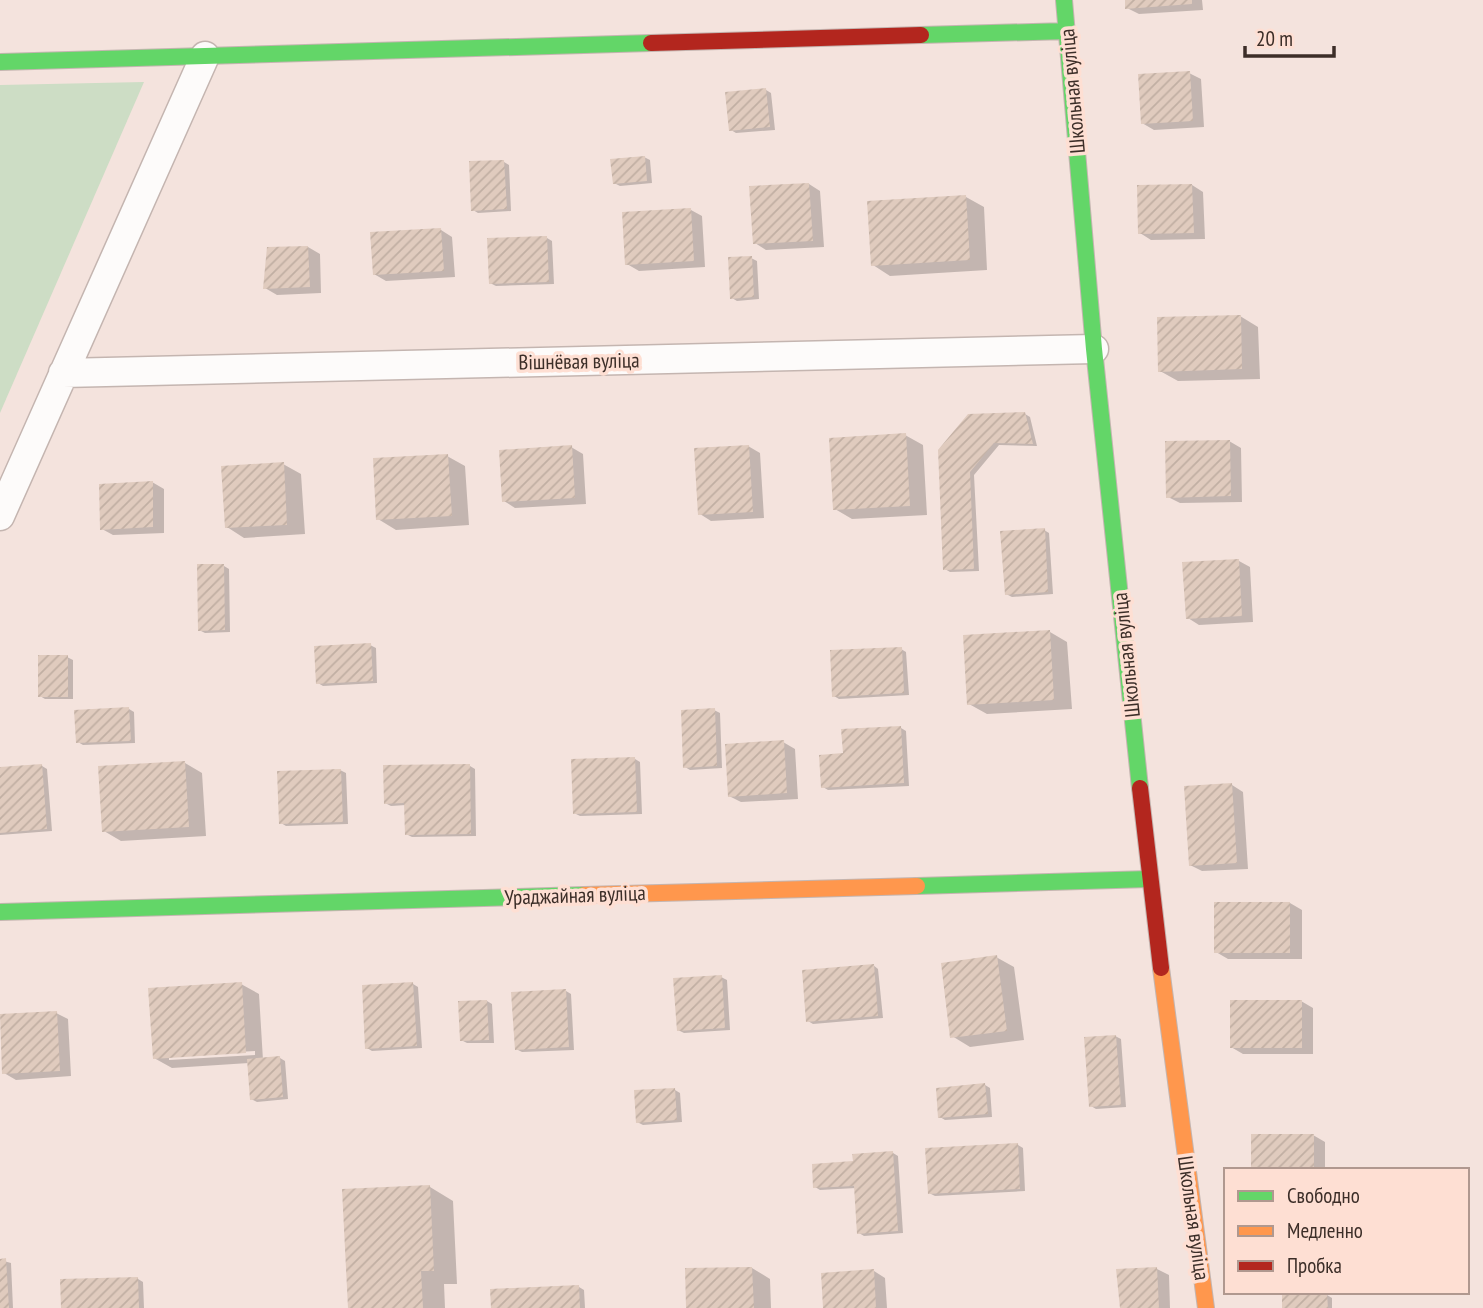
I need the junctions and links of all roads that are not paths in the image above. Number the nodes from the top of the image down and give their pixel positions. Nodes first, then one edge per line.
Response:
1 (1064, 0) edge
2 (1067, 32) junction
3 (205, 55) junction
4 (0, 62) edge
5 (1094, 349) junction
6 (63, 373) junction
7 (0, 516) edge
8 (1149, 879) junction
9 (0, 912) edge
10 (1206, 1308) edge

1 - 2 street, Школьная вуліца
2 - 3 street
2 - 5 street, Школьная вуліца
3 - 4 street
3 - 6 street
5 - 6 street, Вішнёвая вуліца
5 - 8 street, Школьная вуліца
6 - 7 street
8 - 9 street, Ураджайная вуліца
8 - 10 street, Школьная вуліца

